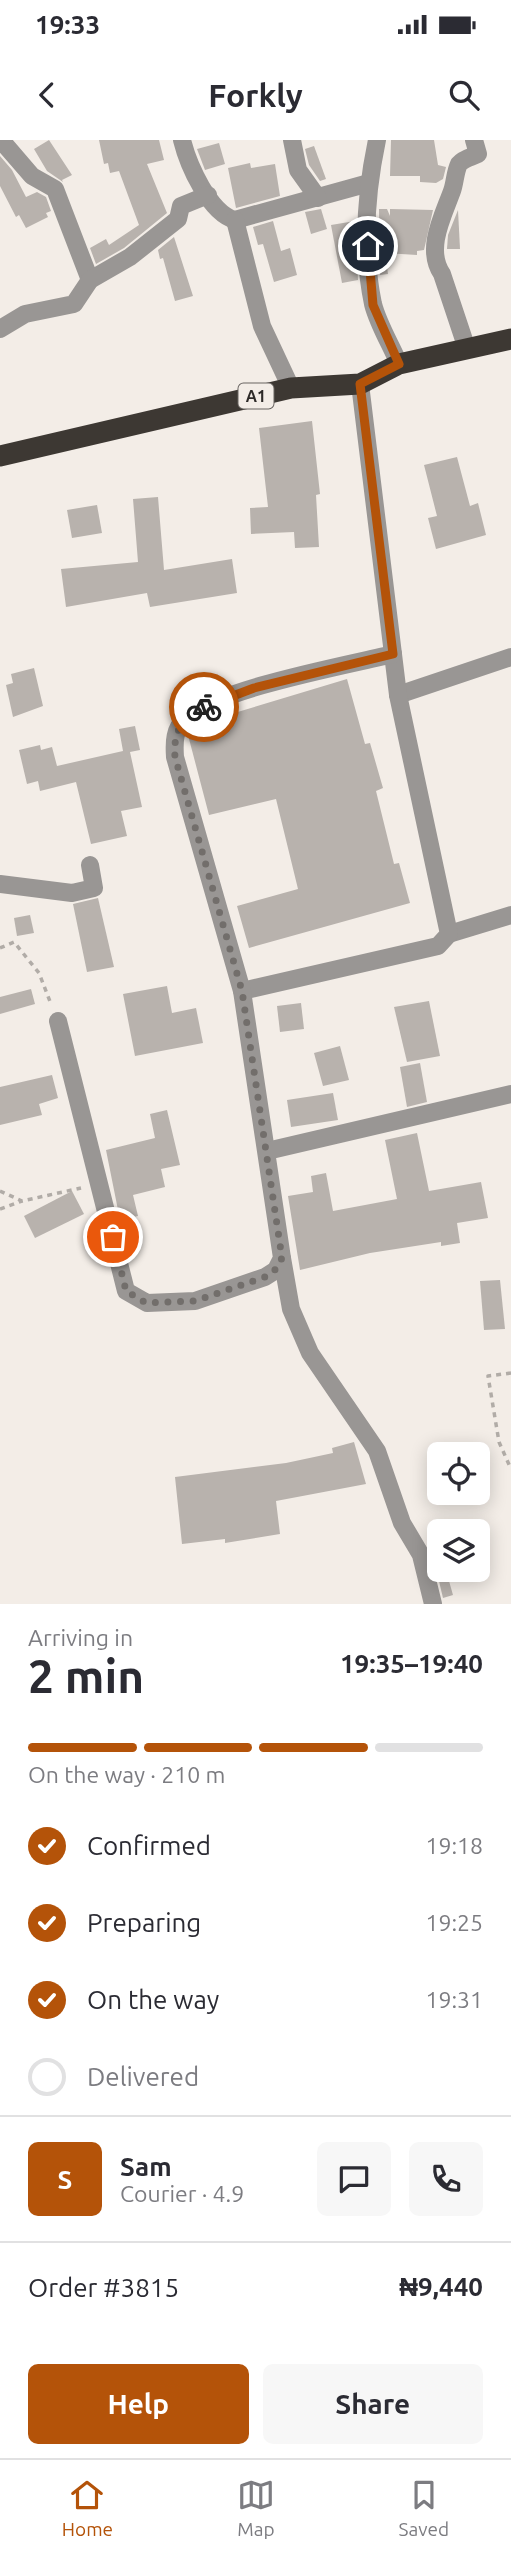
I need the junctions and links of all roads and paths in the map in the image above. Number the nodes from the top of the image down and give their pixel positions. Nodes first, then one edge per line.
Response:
1 (1, 140) edge
2 (182, 140) edge
3 (292, 140) edge
4 (377, 140) edge
5 (474, 140) edge
6 (369, 183) junction
7 (208, 195) junction
8 (318, 198) junction
9 (235, 220) junction
10 (90, 280) junction
11 (0, 330) edge
12 (511, 338) edge
13 (467, 349) junction
14 (399, 364) junction
15 (360, 384) junction
16 (291, 388) junction
17 (0, 456) edge
18 (393, 654) junction
19 (511, 657) edge
20 (398, 695) junction
21 (90, 865) dead end
22 (0, 884) edge
23 (511, 915) edge
24 (449, 934) junction
25 (0, 948) edge
26 (242, 991) junction
27 (58, 1021) joint
28 (511, 1094) edge
29 (267, 1150) junction
30 (99, 1184) junction
31 (0, 1191) edge
32 (22, 1201) junction
33 (0, 1209) edge
34 (282, 1258) junction
35 (511, 1373) edge
36 (511, 1469) edge
37 (433, 1604) edge

1 - 10 street
2 - 7 street
3 - 8 street
4 - 6 street
5 - 13 street
6 - 8 street
6 - 14 street
7 - 9 street
7 - 10 street
8 - 9 street
9 - 16 street
10 - 11 street
12 - 13 highway, A1
13 - 14 highway, A1
14 - 15 highway, A1
15 - 16 highway, A1
15 - 18 street
16 - 17 highway, A1
18 - 20 street
18 - 26 street
19 - 20 street
20 - 24 street
21 - 22 street
23 - 24 street
24 - 26 street
25 - 27 path
26 - 29 street
27 - 30 street
28 - 29 street
29 - 34 street
30 - 32 path
30 - 34 street
31 - 32 path
32 - 33 path
34 - 37 street
35 - 36 path

